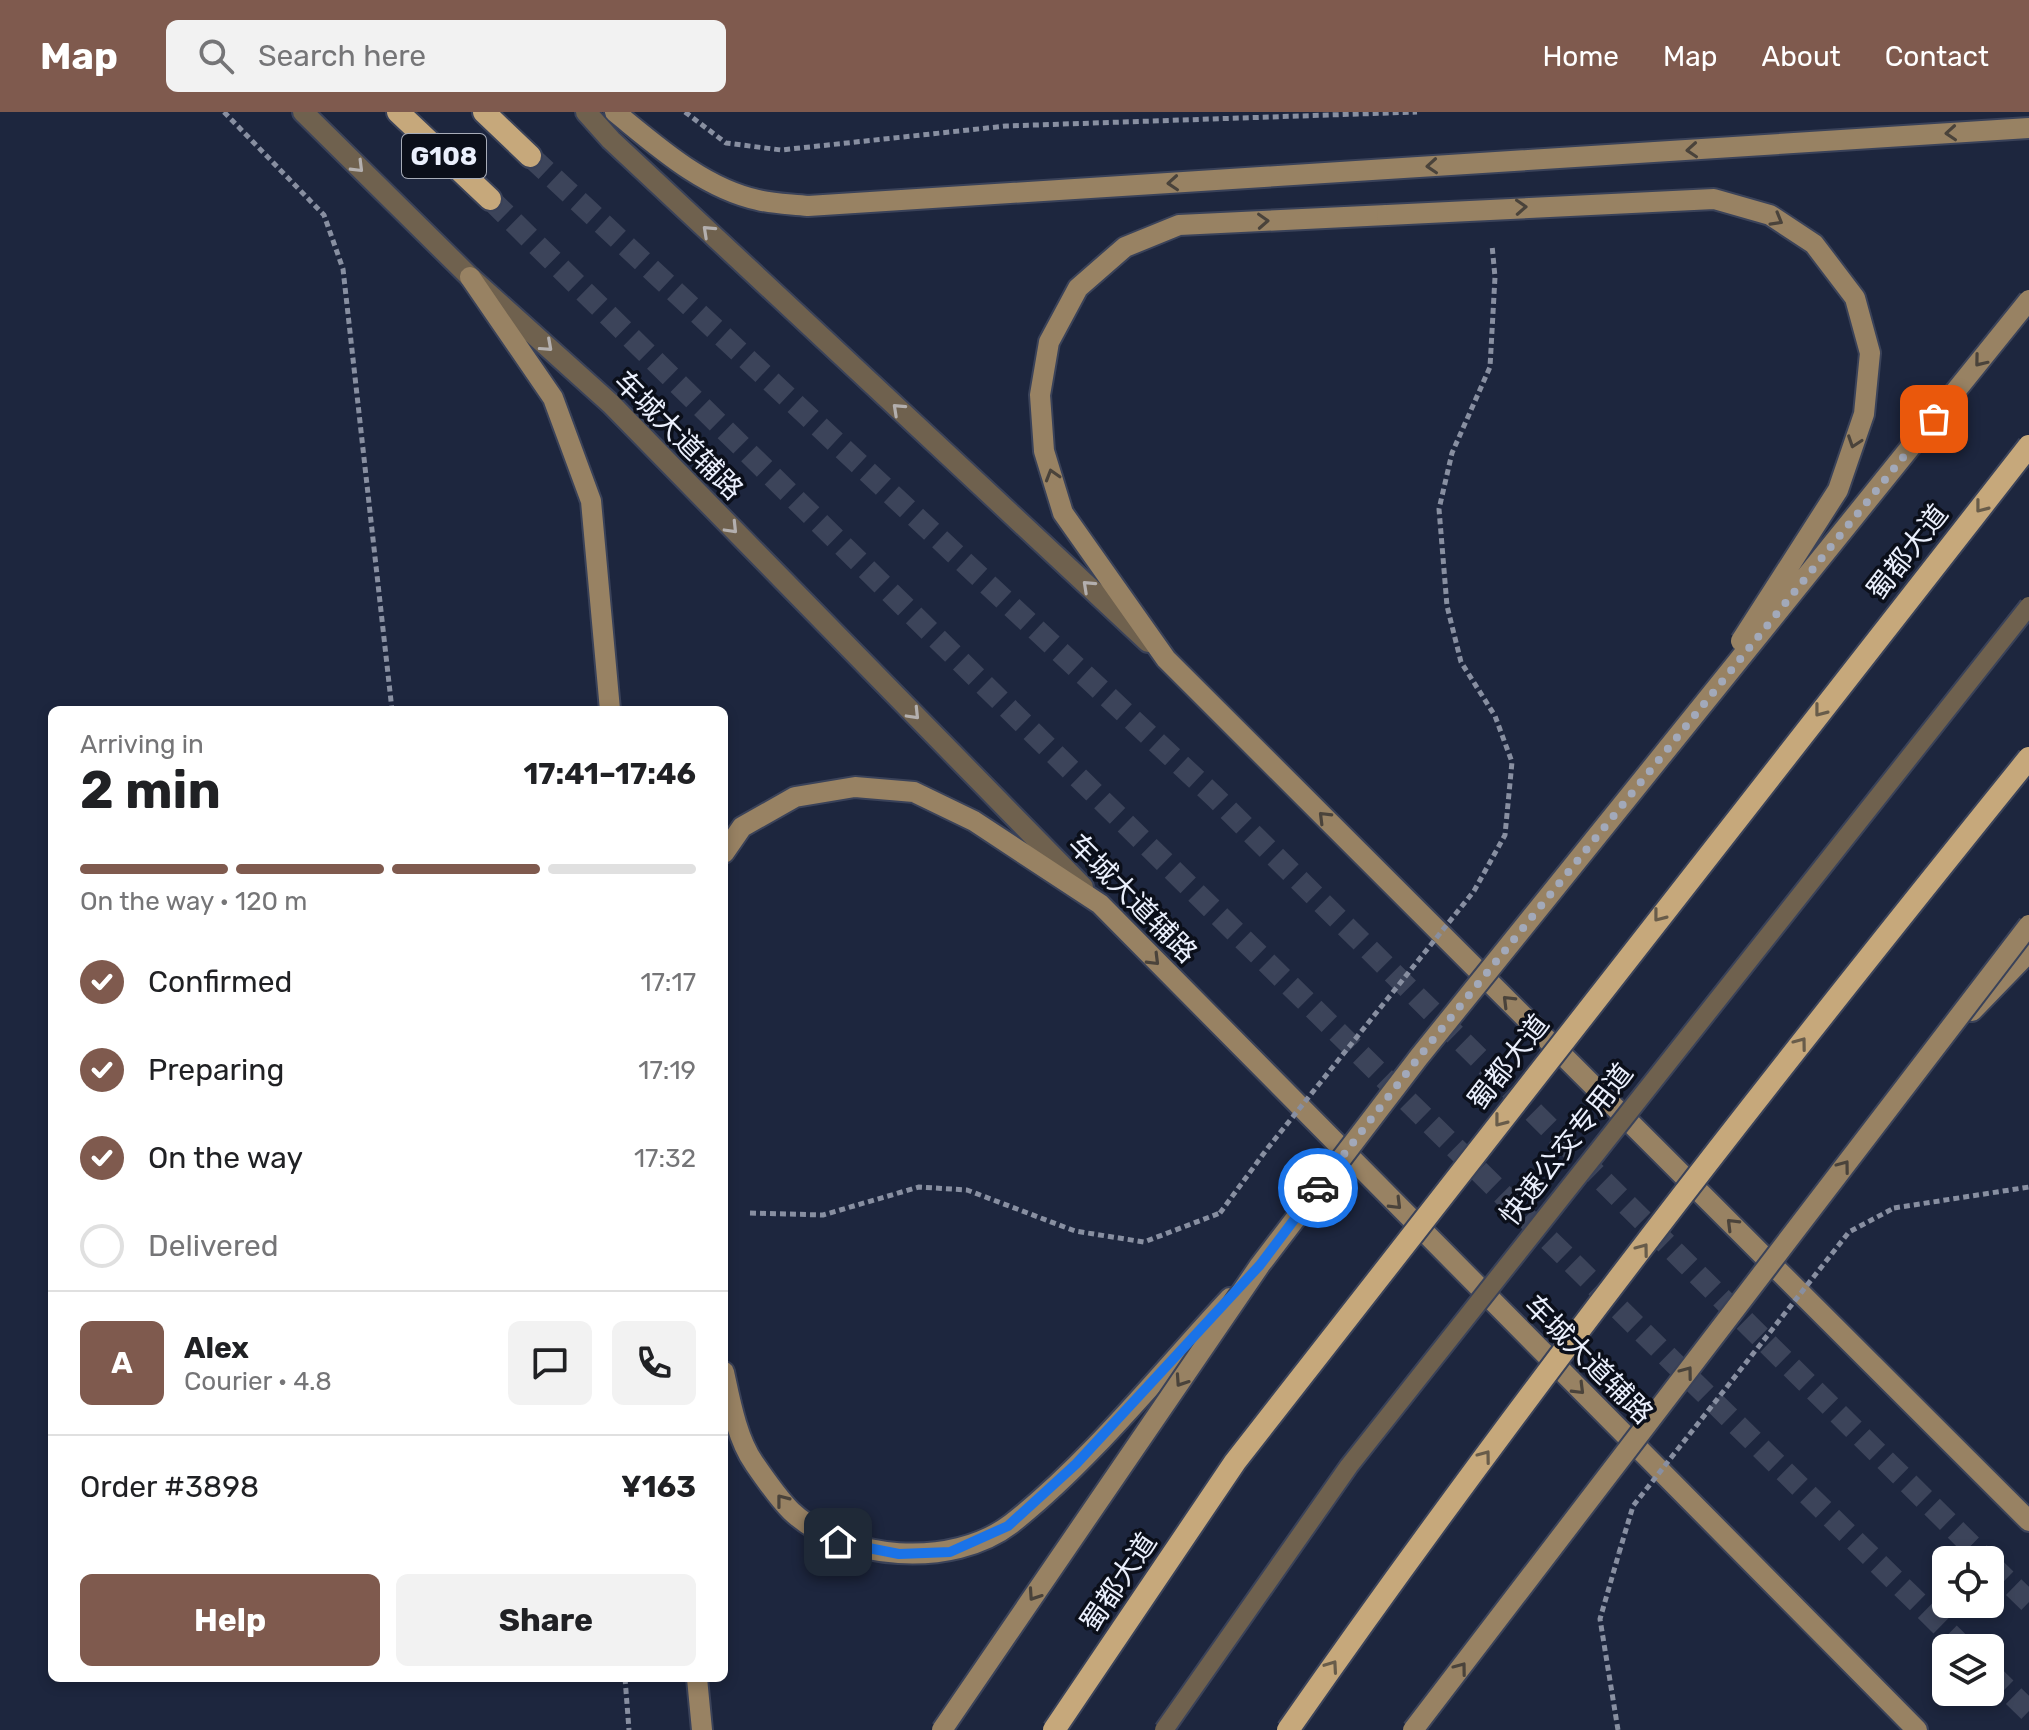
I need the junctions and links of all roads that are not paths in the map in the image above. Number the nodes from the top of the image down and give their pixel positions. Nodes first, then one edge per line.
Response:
1 (303, 112) edge
2 (398, 112) edge
3 (484, 112) edge
4 (586, 112) edge
5 (615, 112) edge
6 (2029, 128) edge
7 (530, 156) tunnel mouth
8 (490, 199) tunnel mouth
9 (470, 277) junction
10 (2029, 300) edge
11 (2029, 446) edge
12 (2029, 606) edge
13 (1166, 659) junction
14 (610, 706) edge
15 (1686, 728) junction
16 (2029, 758) edge
17 (728, 847) edge
18 (1100, 904) junction
19 (2029, 925) edge
20 (2029, 952) edge
21 (1928, 1057) junction
22 (1260, 1265) junction
23 (728, 1391) edge
24 (2029, 1521) edge
25 (697, 1682) edge
26 (702, 1730) edge
27 (942, 1730) edge
28 (1054, 1730) edge
29 (1164, 1730) edge
30 (1288, 1730) edge
31 (1413, 1730) edge
32 (1917, 1730) edge

1 -> 9 street, 车城大道辅路
2 - 8 highway, G108
3 - 7 highway, G108
13 -> 4 street
6 -> 5 main road
9 - 14 main road
9 -> 18 street, 车城大道辅路
10 -> 15 main road, bridge
11 -> 28 highway, 蜀都大道, bridge
12 - 29 lane, 快速公交专用道, bridge
13 -> 15 main road, bridge
24 -> 13 main road
15 - 22 main road, bridge
30 -> 16 highway, bridge
17 - 18 main road
18 -> 32 main road, 车城大道辅路
19 - 21 main road, bridge
20 - 21 main road, bridge
31 -> 21 main road, bridge
22 -> 23 main road, bridge
22 -> 27 main road, bridge
25 - 26 main road

